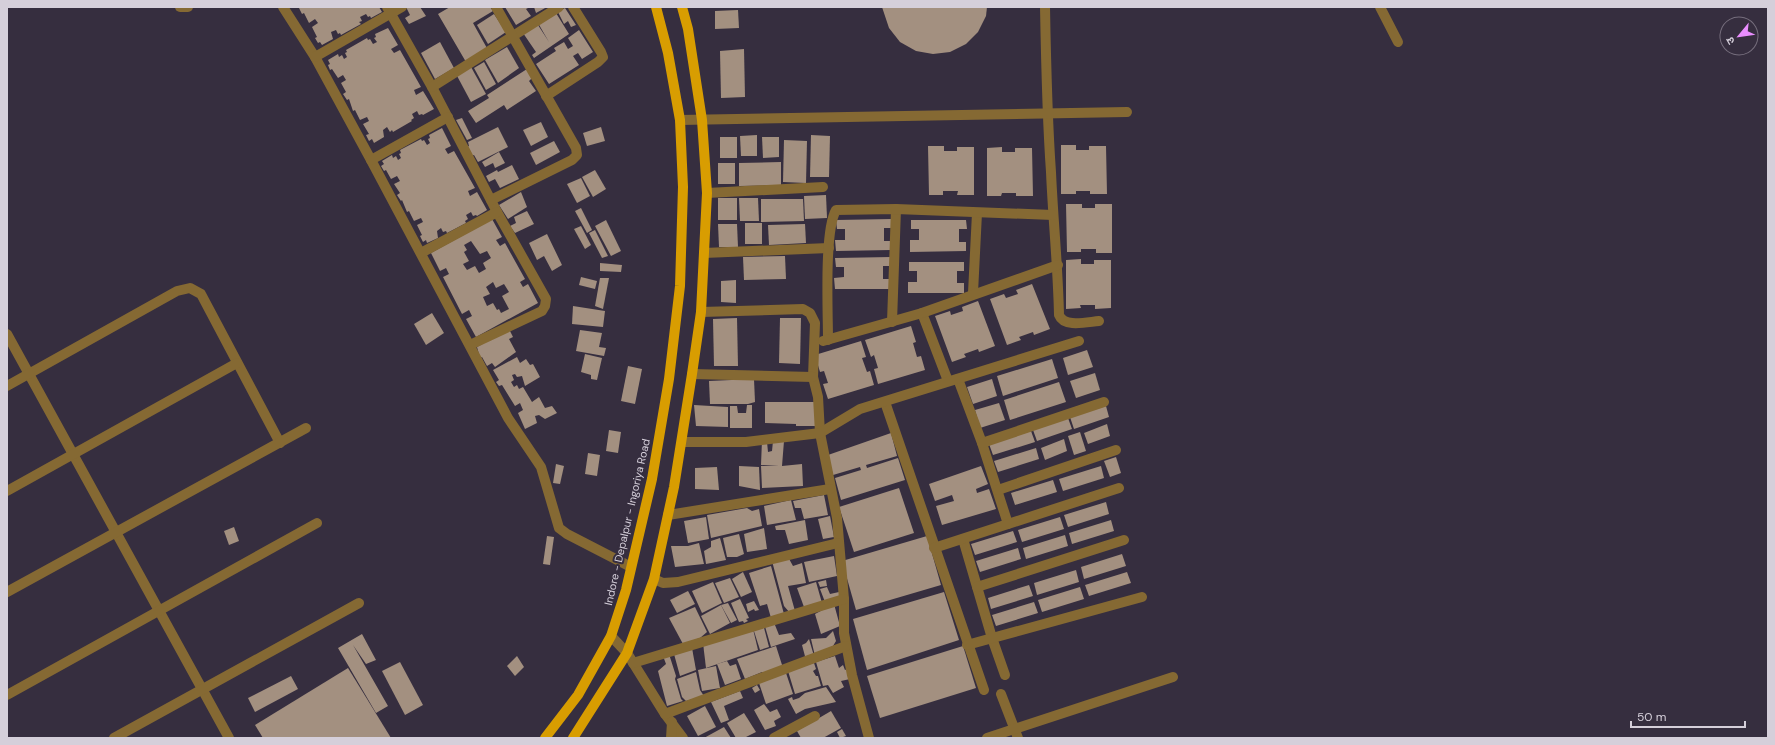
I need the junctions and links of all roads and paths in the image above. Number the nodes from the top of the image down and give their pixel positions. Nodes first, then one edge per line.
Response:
1 (180, 7) edge
2 (188, 7) edge
3 (283, 7) edge
4 (402, 7) edge
5 (496, 7) edge
6 (559, 7) edge
7 (573, 7) edge
8 (656, 7) edge
9 (682, 7) edge
10 (1045, 7) edge
11 (1380, 7) edge
12 (389, 11) edge
13 (512, 36) junction
14 (1398, 42) dead end
15 (315, 57) junction
16 (432, 87) junction
17 (546, 96) junction
18 (1127, 112) dead end
19 (1047, 114) junction
20 (448, 117) junction
21 (680, 120) junction
22 (702, 120) junction
23 (371, 160) junction
24 (823, 187) dead end
25 (707, 193) junction
26 (491, 200) junction
27 (896, 209) junction
28 (497, 212) junction
29 (977, 213) junction
30 (1053, 215) junction
31 (829, 248) junction
32 (421, 253) junction
33 (704, 253) junction
34 (1058, 265) junction
35 (973, 293) junction
36 (701, 312) junction
37 (922, 313) junction
38 (1099, 321) dead end
39 (892, 322) junction
40 (7, 334) edge
41 (828, 340) junction
42 (1079, 341) dead end
43 (813, 343) junction
44 (470, 345) junction
45 (237, 363) junction
46 (29, 374) junction
47 (692, 374) junction
48 (813, 377) junction
49 (958, 379) junction
50 (948, 381) junction
51 (7, 386) edge
52 (885, 402) junction
53 (1104, 402) dead end
54 (306, 428) dead end
55 (820, 433) junction
56 (280, 442) junction
57 (682, 442) junction
58 (982, 443) junction
59 (1116, 450) dead end
60 (72, 454) junction
61 (1119, 488) dead end
62 (830, 489) junction
63 (998, 490) junction
64 (7, 491) edge
65 (668, 515) junction
66 (317, 523) dead end
67 (1008, 524) junction
68 (115, 532) junction
69 (963, 539) junction
70 (1124, 540) dead end
71 (838, 543) junction
72 (934, 548) junction
73 (631, 567) junction
74 (654, 579) junction
75 (977, 586) junction
76 (7, 592) edge
77 (1142, 597) dead end
78 (844, 599) junction
79 (359, 603) dead end
80 (159, 611) junction
81 (611, 636) junction
82 (992, 638) junction
83 (967, 645) junction
84 (846, 646) junction
85 (627, 653) junction
86 (633, 663) junction
87 (1005, 675) dead end
88 (1173, 677) dead end
89 (202, 689) junction
90 (984, 690) dead end
91 (7, 694) edge
92 (1001, 694) dead end
93 (815, 716) dead end
94 (669, 718) junction
95 (1016, 733) edge
96 (114, 738) edge
97 (229, 738) edge
98 (545, 738) edge
99 (573, 738) edge
100 (671, 738) edge
101 (683, 738) edge
102 (774, 738) edge
103 (869, 738) edge
104 (986, 738) edge

1 - 2 street
3 - 15 street
4 - 12 street
5 - 13 street
6 - 13 street
7 - 17 street
8 - 21 main road, Indore - Depalpur - Ingoriya Road
9 - 22 main road
10 - 19 street
11 - 14 street
12 - 15 street
12 - 16 street
13 - 16 street
13 - 17 street
15 - 23 street
16 - 20 street
17 - 26 street
18 - 19 street
19 - 22 street
19 - 30 street
20 - 23 street
20 - 26 street
21 - 22 street
21 - 73 main road, Indore - Depalpur - Ingoriya Road
22 - 25 main road
23 - 32 street
24 - 25 street
25 - 33 main road
26 - 28 street
27 - 29 street
27 - 31 street
27 - 39 street
28 - 32 street
28 - 44 street
29 - 30 street
29 - 35 street
30 - 34 street
31 - 33 street
31 - 41 street
32 - 44 street
33 - 36 main road
34 - 35 street
34 - 38 street
35 - 37 street
36 - 43 street
36 - 47 main road
37 - 39 street
37 - 50 street
39 - 41 street
40 - 46 street
41 - 43 street
42 - 49 street
43 - 48 street
44 - 73 street
45 - 46 street
45 - 56 street
45 - 60 street
46 - 51 street
46 - 60 street
47 - 48 street
47 - 57 main road
48 - 55 street
49 - 50 street
49 - 58 street
50 - 52 street
52 - 55 street
52 - 72 street
53 - 58 street
54 - 56 street
55 - 57 street
55 - 62 street
56 - 68 street
57 - 65 main road
58 - 63 street
59 - 63 street
60 - 64 street
60 - 68 street
61 - 67 street
62 - 65 street
62 - 71 street
63 - 67 street
65 - 74 main road
66 - 80 street
67 - 69 street
68 - 76 street
68 - 80 street
69 - 72 street
69 - 75 street
70 - 75 street
71 - 74 street
71 - 78 street
72 - 83 street
73 - 81 main road, Indore - Depalpur - Ingoriya Road
74 - 85 main road
75 - 82 street
77 - 82 street
78 - 84 street
78 - 86 street
79 - 89 street
80 - 89 street
80 - 91 street
81 - 85 street
81 - 98 main road, Indore - Depalpur - Ingoriya Road
82 - 83 street
82 - 87 street
83 - 90 street
84 - 94 street
84 - 103 street
85 - 86 street
85 - 99 main road
86 - 94 street
88 - 95 street
89 - 96 street
89 - 97 street
92 - 95 street
93 - 102 street
94 - 100 street
94 - 101 street
95 - 104 street

